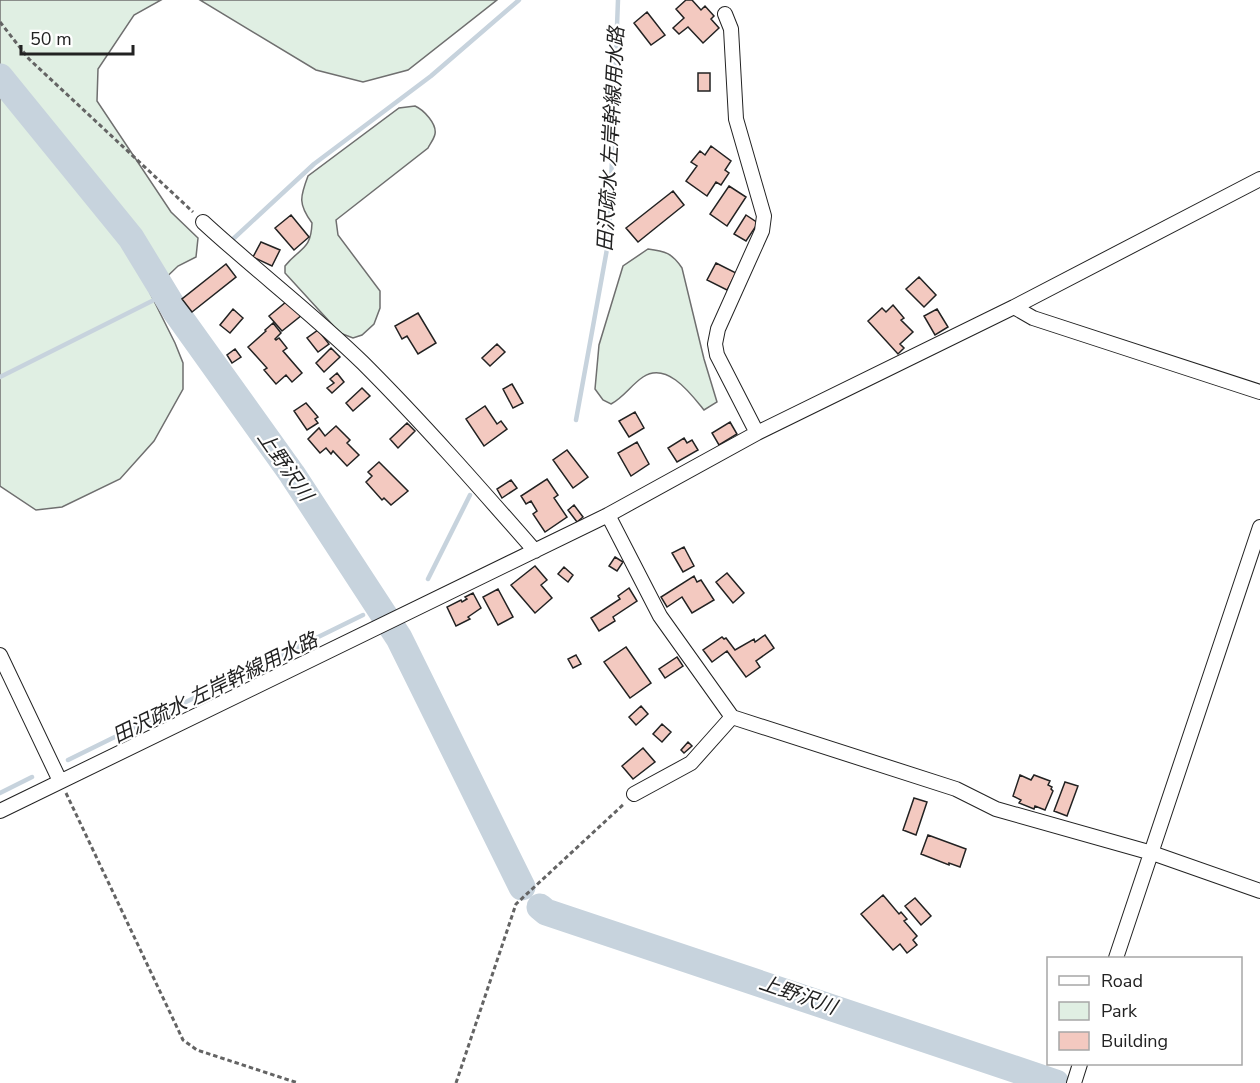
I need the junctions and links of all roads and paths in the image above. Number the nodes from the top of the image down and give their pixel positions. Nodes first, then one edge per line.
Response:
1 (725, 14) dead end
2 (0, 22) edge
3 (1260, 179) edge
4 (203, 222) joint
5 (1014, 307) junction
6 (1260, 392) edge
7 (757, 433) junction
8 (608, 515) junction
9 (1260, 527) edge
10 (535, 551) junction
11 (0, 655) edge
12 (732, 717) junction
13 (60, 781) junction
14 (634, 794) joint
15 (0, 811) edge
16 (1152, 853) junction
17 (1260, 891) edge
18 (1116, 957) edge
19 (1080, 1065) edge
20 (1075, 1081) edge
21 (298, 1083) edge
22 (456, 1083) edge

1 - 7 street
2 - 4 path
3 - 5 street
4 - 10 street
5 - 6 street
5 - 7 street
7 - 8 street
8 - 10 street
8 - 12 street
9 - 16 street
10 - 13 street
11 - 13 street
12 - 14 street
12 - 16 street
13 - 15 street
13 - 21 path
14 - 22 path
16 - 17 street
16 - 18 street
19 - 20 street

